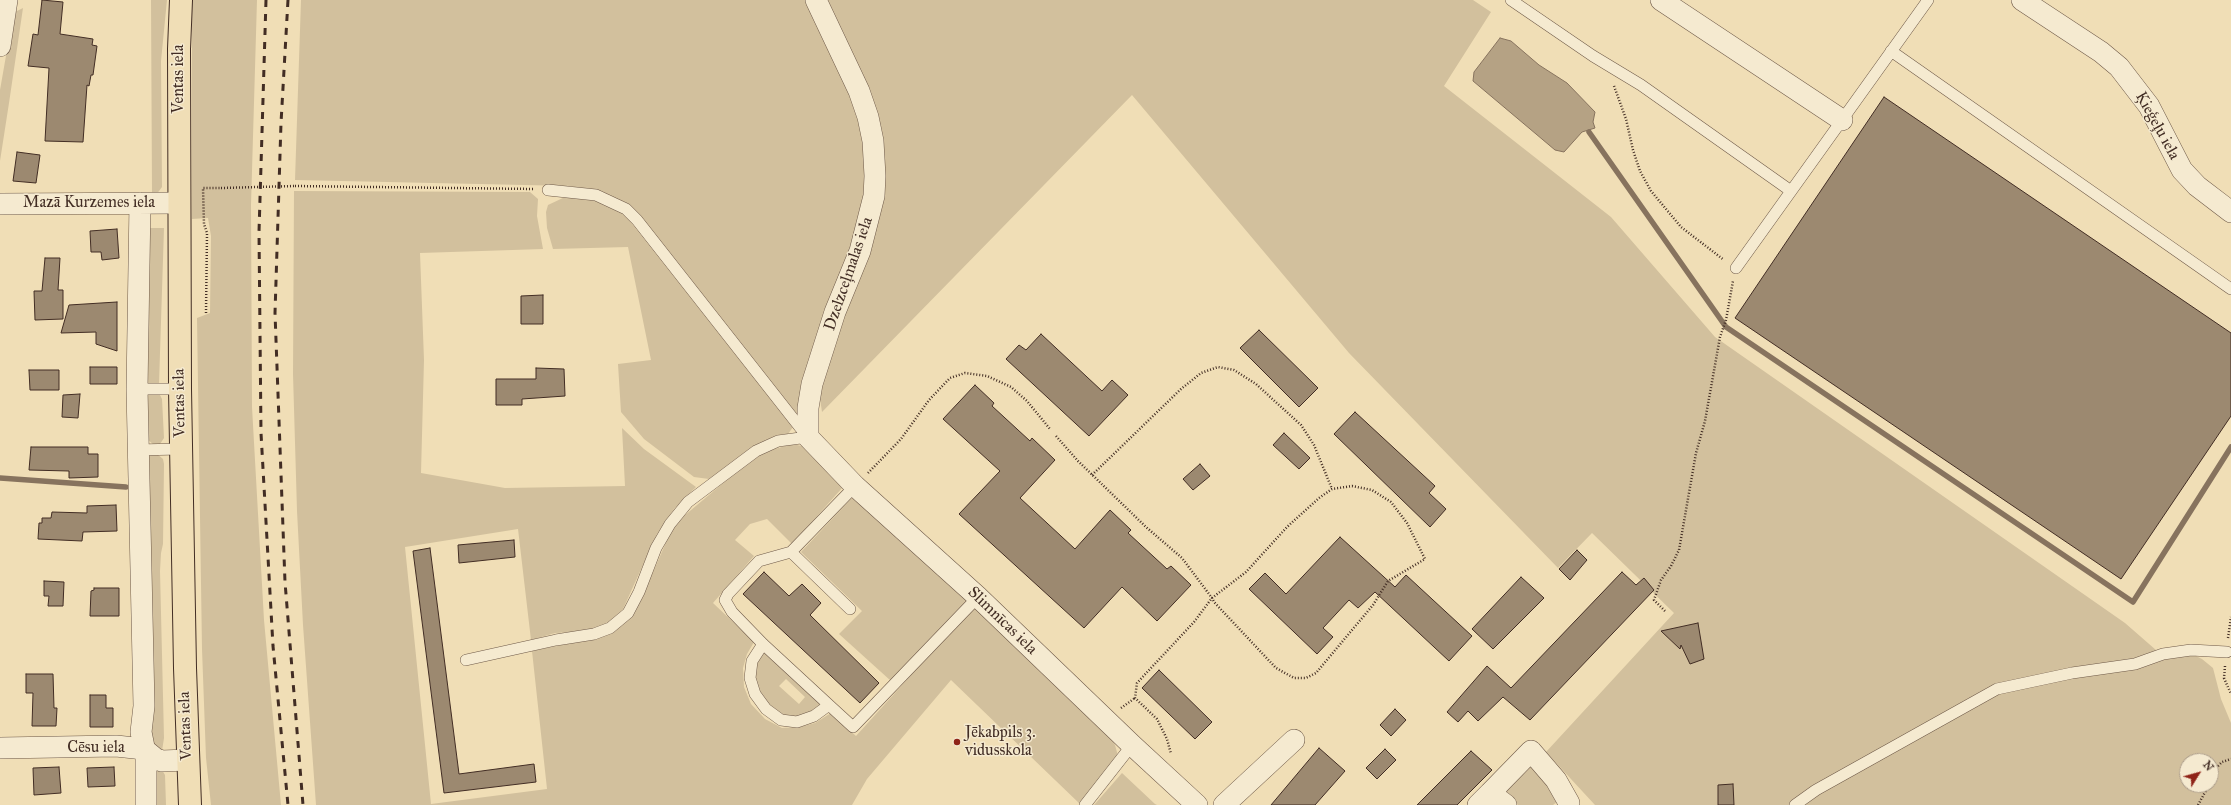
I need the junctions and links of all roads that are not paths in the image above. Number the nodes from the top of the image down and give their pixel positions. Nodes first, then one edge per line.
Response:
1 (7, 0) edge
2 (181, 0) edge
3 (816, 0) edge
4 (1511, 0) edge
5 (1661, 0) edge
6 (1928, 0) edge
7 (2022, 0) edge
8 (0, 46) edge
9 (1891, 51) junction
10 (1842, 120) junction
11 (548, 190) road end
12 (1791, 191) junction
13 (140, 203) junction
14 (179, 203) junction
15 (0, 204) edge
16 (2231, 212) edge
17 (1736, 268) road end
18 (2231, 289) edge
19 (137, 389) junction
20 (180, 389) junction
21 (808, 437) junction
22 (180, 449) junction
23 (137, 450) junction
24 (855, 486) junction
25 (791, 552) junction
26 (978, 597) junction
27 (850, 609) dead end
28 (763, 644) junction
29 (2227, 652) dead end
30 (466, 660) dead end
31 (829, 705) junction
32 (1294, 740) dead end
33 (1132, 746) junction
34 (0, 748) edge
35 (144, 748) junction
36 (188, 760) junction
37 (1491, 801) edge
38 (1569, 804) edge
39 (146, 805) edge
40 (190, 805) edge
41 (1086, 805) edge
42 (1197, 805) edge
43 (1224, 805) edge
44 (1795, 805) edge

1 - 8 street
2 - 14 highway, Ventas iela
3 - 21 street, Dzelzceļmalas iela
4 - 12 lane
5 - 10 street
6 - 9 lane
7 - 16 street, Ķieģeļu iela
9 - 10 lane
9 - 18 lane
10 - 12 lane
11 - 21 lane
12 - 17 lane
13 - 14 street, Mazā Kurzemes iela
13 - 15 street, Mazā Kurzemes iela
13 - 19 street
14 - 20 highway, Ventas iela
19 - 20 lane
19 - 23 street
20 - 22 highway, Ventas iela
21 - 24 street, Slimnīcas iela
21 - 30 lane
22 - 23 lane
22 - 36 highway, Ventas iela
23 - 35 street
24 - 25 lane
24 - 26 street, Slimnīcas iela
25 - 27 lane
25 - 28 lane
26 - 31 lane
26 - 33 street, Slimnīcas iela
28 - 31 lane
28 - 31 lane
29 - 44 lane
32 - 43 street
33 - 41 lane
33 - 42 street, Slimnīcas iela
34 - 35 street, Cēsu iela
35 - 36 street, Cēsu iela
35 - 39 street
36 - 40 highway, Ventas iela
37 - 38 street

